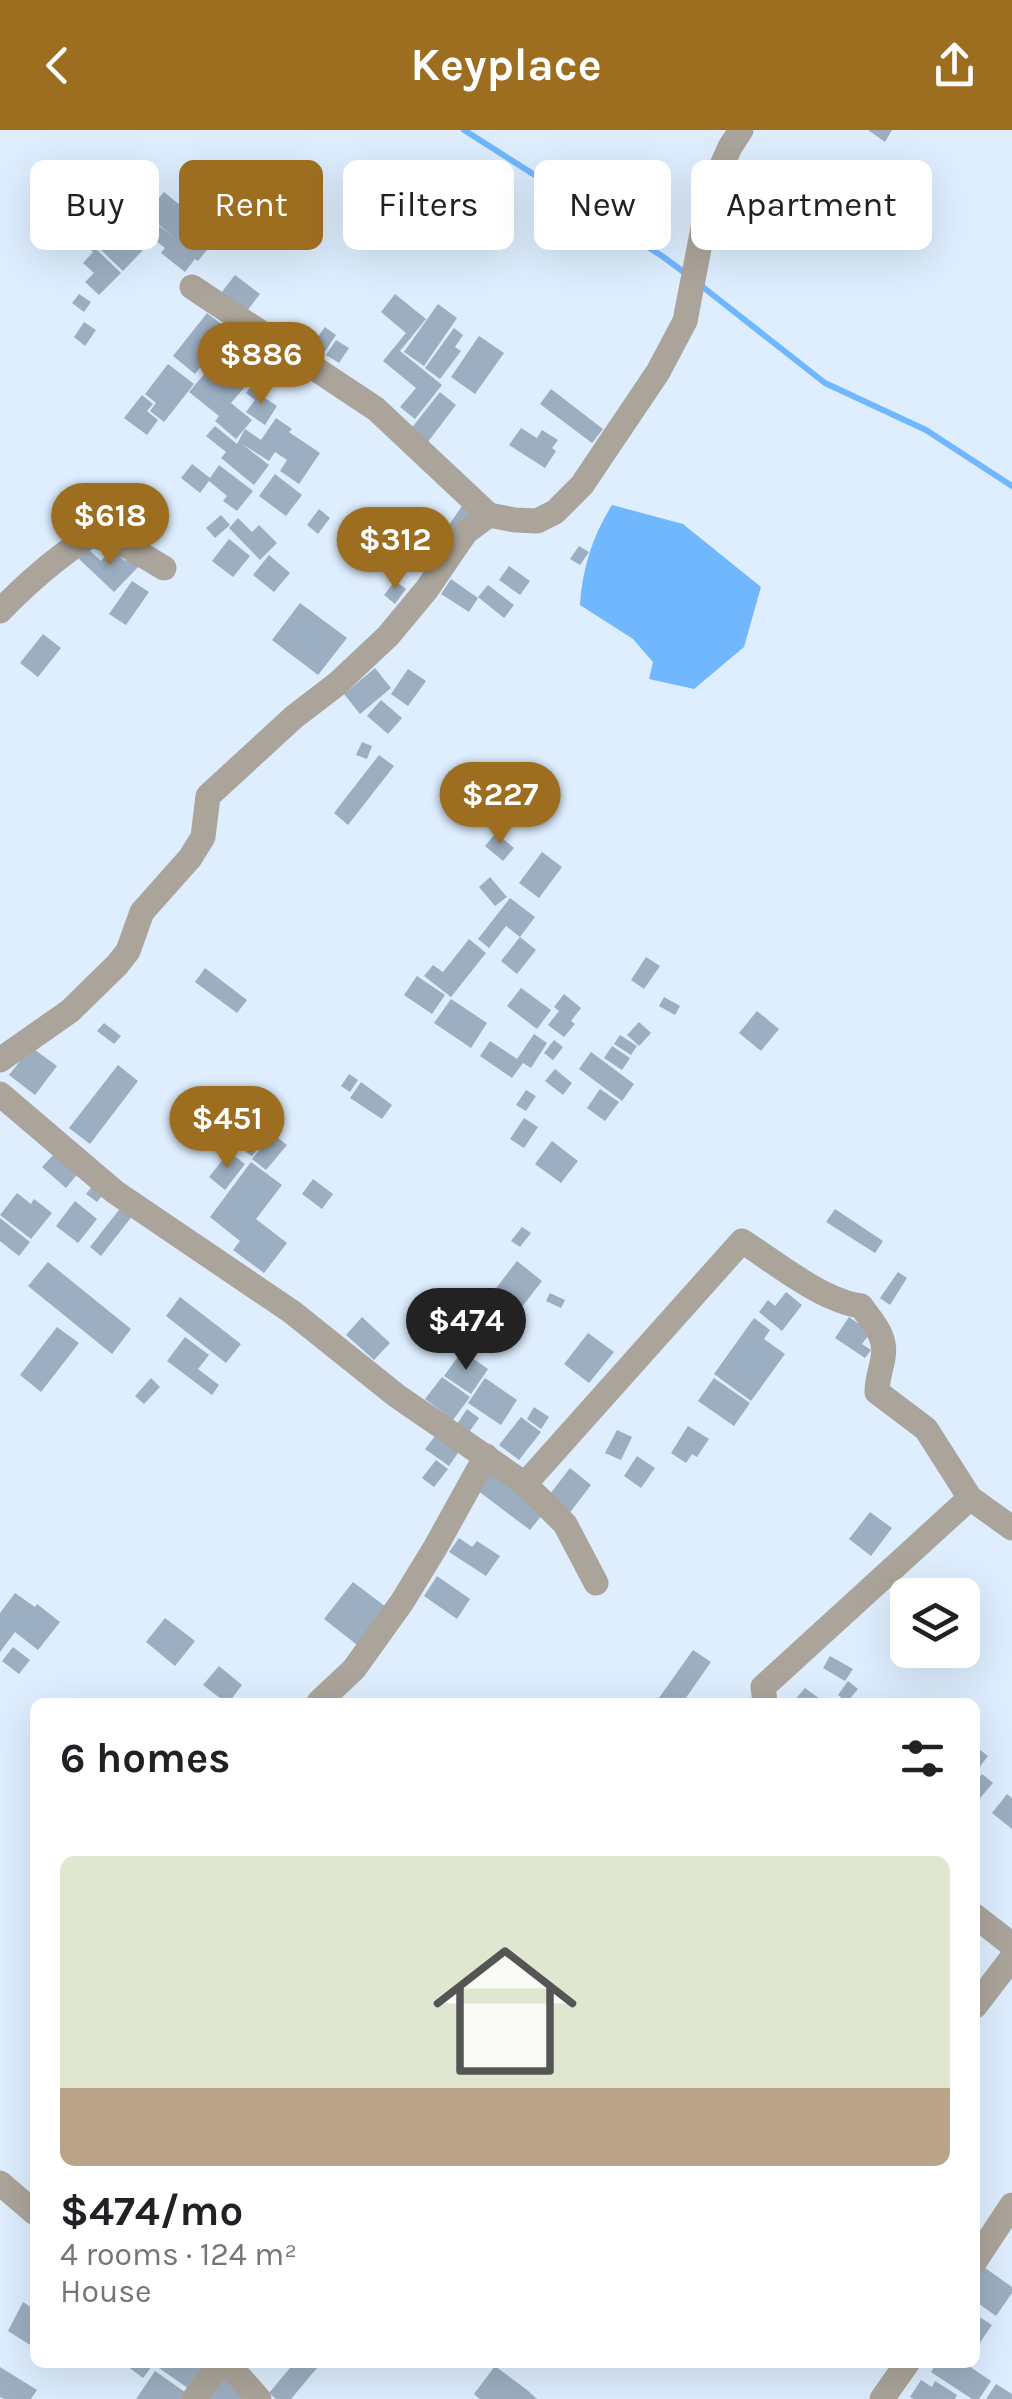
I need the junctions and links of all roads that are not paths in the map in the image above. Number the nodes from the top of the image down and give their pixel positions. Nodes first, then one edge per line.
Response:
1 (741, 130) edge
2 (192, 287) dead end
3 (489, 515) junction
4 (164, 568) dead end
5 (0, 612) edge
6 (0, 1060) edge
7 (0, 1094) edge
8 (486, 1456) junction
9 (525, 1484) junction
10 (970, 1498) junction
11 (1012, 1528) edge
12 (596, 1583) dead end
13 (324, 1698) edge
14 (764, 1698) edge
15 (980, 1920) edge
16 (1012, 1945) edge
17 (1012, 1958) edge
18 (980, 2000) edge
19 (0, 2183) edge
20 (1012, 2205) edge
21 (30, 2209) edge
22 (980, 2253) edge
23 (218, 2368) edge
24 (229, 2368) edge
25 (904, 2368) edge
26 (194, 2399) edge
27 (259, 2399) edge
28 (882, 2399) edge

1 - 3 street
2 - 3 street
3 - 6 street
4 - 5 street
7 - 8 street
8 - 9 street
8 - 13 street
9 - 10 street
9 - 12 street
10 - 11 street
10 - 14 street
15 - 16 street
17 - 18 street
19 - 21 street
20 - 22 street
23 - 26 street
24 - 27 street
25 - 28 street

